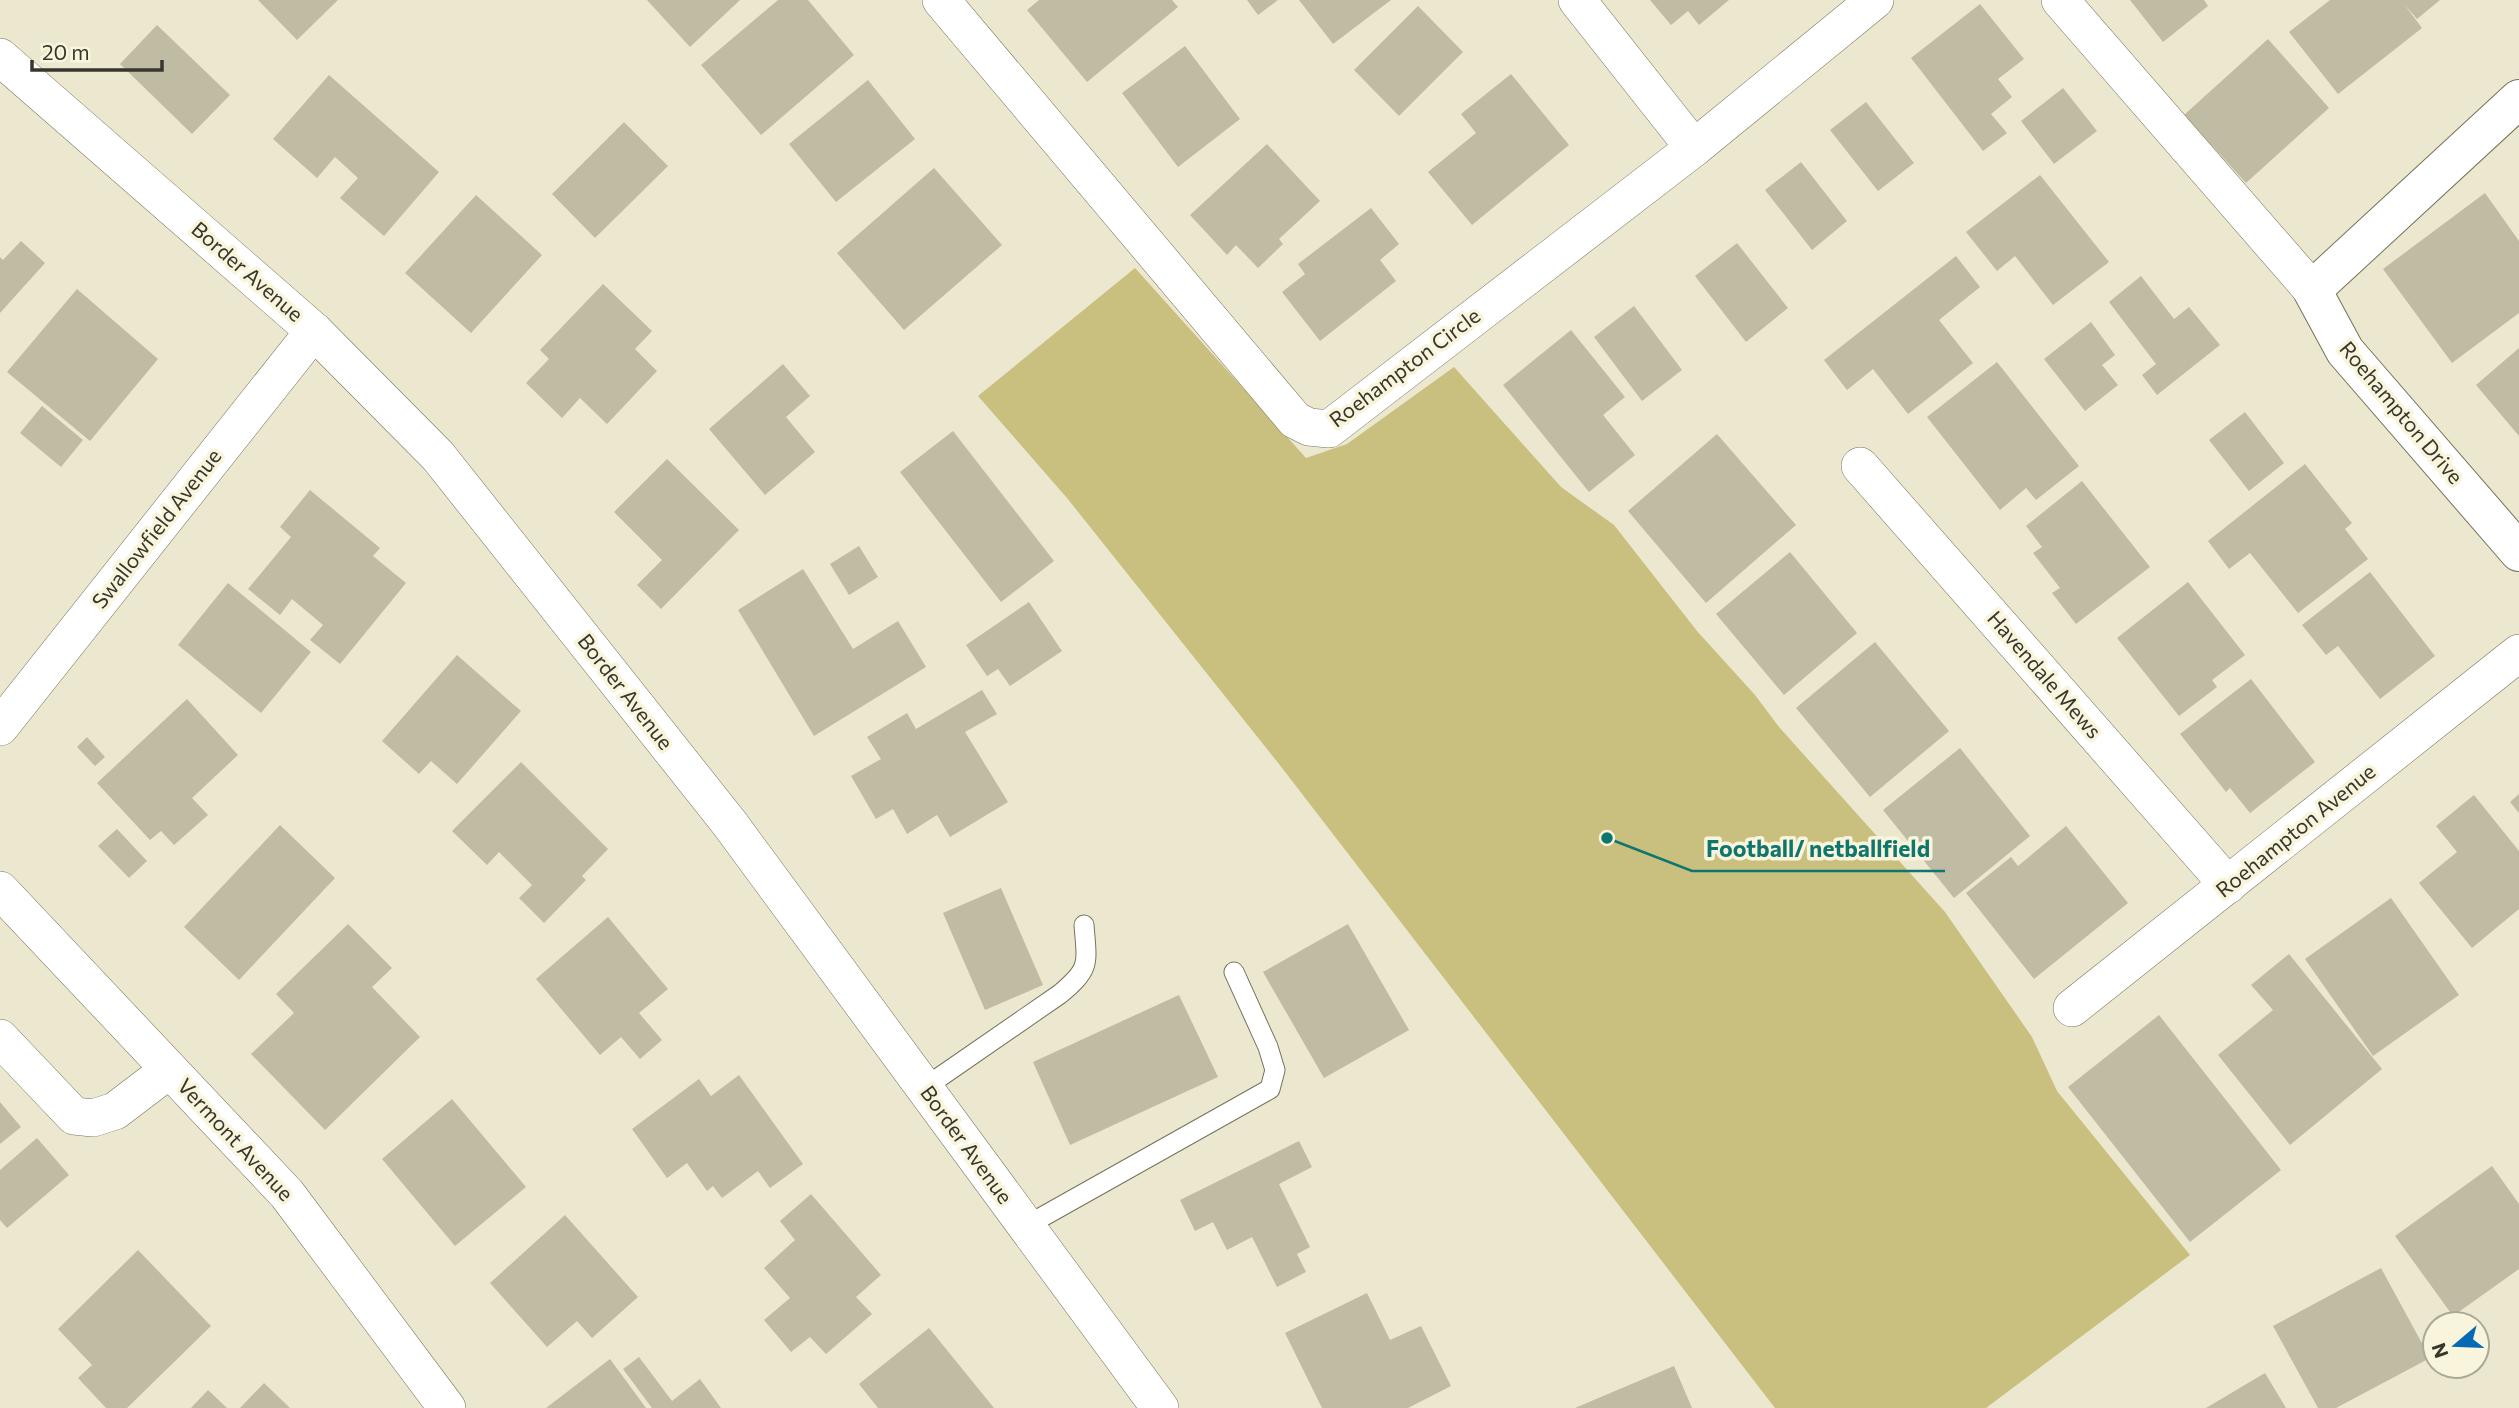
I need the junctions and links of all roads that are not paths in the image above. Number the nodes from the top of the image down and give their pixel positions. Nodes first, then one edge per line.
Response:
1 (941, 0) edge
2 (1577, 0) edge
3 (1875, 0) edge
4 (2060, 0) edge
5 (0, 57) edge
6 (2519, 99) edge
7 (1694, 148) junction
8 (2312, 290) junction
9 (314, 331) junction
10 (1860, 466) dead end
11 (2519, 552) edge
12 (2519, 653) edge
13 (0, 727) edge
14 (2228, 885) junction
15 (0, 890) edge
16 (1084, 925) dead end
17 (1234, 972) dead end
18 (2072, 1008) dead end
19 (0, 1038) edge
20 (169, 1070) junction
21 (924, 1088) junction
22 (1026, 1226) junction
23 (447, 1408) edge
24 (1160, 1408) edge

1 - 7 street, Roehampton Circle
2 - 7 street
3 - 7 street, Roehampton Circle
4 - 8 street
5 - 9 street, Border Avenue
6 - 8 street
8 - 11 street, Roehampton Drive
9 - 13 street, Swallowfield Avenue
9 - 21 street, Border Avenue
10 - 14 street, Havendale Mews
12 - 14 street, Roehampton Avenue
14 - 18 street, Roehampton Avenue
15 - 20 street, Vermont Avenue
16 - 21 lane
17 - 22 lane
19 - 20 street
20 - 23 street, Vermont Avenue
21 - 22 street, Border Avenue
22 - 24 street, Border Avenue

